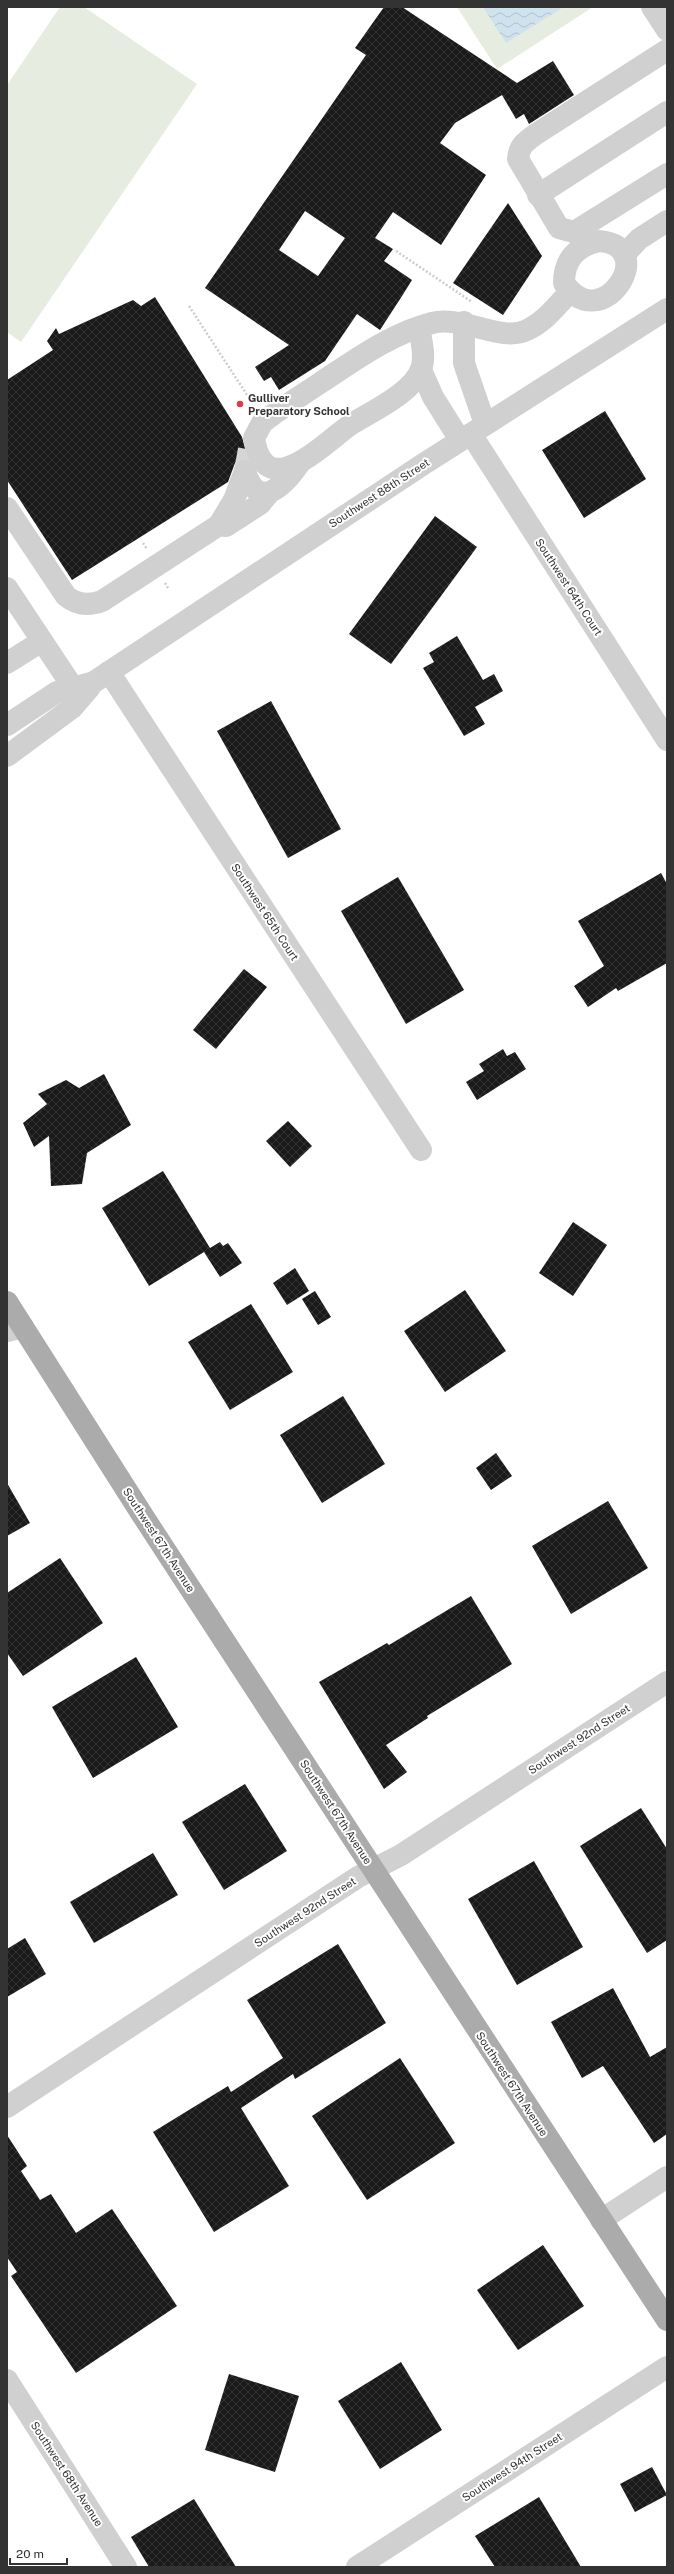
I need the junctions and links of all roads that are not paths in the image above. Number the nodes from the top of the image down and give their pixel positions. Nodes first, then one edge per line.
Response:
1 (652, 7) edge
2 (667, 30) edge
3 (667, 50) edge
4 (667, 112) edge
5 (667, 174) edge
6 (538, 195) junction
7 (667, 221) edge
8 (578, 239) junction
9 (624, 255) junction
10 (570, 292) junction
11 (667, 309) edge
12 (466, 315) junction
13 (419, 327) junction
14 (421, 370) junction
15 (472, 433) junction
16 (299, 464) junction
17 (270, 492) junction
18 (7, 508) edge
19 (219, 525) junction
20 (7, 588) edge
21 (42, 641) junction
22 (7, 663) edge
23 (102, 677) junction
24 (77, 693) junction
25 (7, 725) edge
26 (667, 740) edge
27 (7, 756) edge
28 (421, 1150) dead end
29 (7, 1302) edge
30 (15, 1329) edge
31 (667, 1682) edge
32 (373, 1870) junction
33 (7, 2107) edge
34 (667, 2177) edge
35 (601, 2220) junction
36 (667, 2320) edge
37 (667, 2367) edge
38 (7, 2380) edge
39 (126, 2567) edge
40 (357, 2567) edge

1 - 2 street
3 - 6 street
4 - 6 street
5 - 8 street
6 - 8 street
7 - 9 street
8 - 9 street
8 - 10 street
9 - 10 street
10 - 12 street
11 - 15 street, Southwest 88th Street
12 - 13 street
12 - 15 street
13 - 14 street
13 - 16 street
14 - 15 street
14 - 16 street
15 - 23 street, Southwest 88th Street
15 - 26 street, Southwest 64th Court
16 - 17 street
17 - 19 street
17 - 19 street
18 - 19 street
20 - 21 street
21 - 22 street
21 - 24 street
23 - 24 street, Southwest 88th Street
23 - 28 street, Southwest 65th Court
24 - 25 street, Southwest 88th Street
24 - 27 street
29 - 30 main road, Southwest 67th Avenue
30 - 32 main road, Southwest 67th Avenue
31 - 32 street, Southwest 92nd Street
32 - 33 street, Southwest 92nd Street
32 - 35 main road, Southwest 67th Avenue
34 - 35 street
35 - 36 main road, Southwest 67th Avenue
37 - 40 street, Southwest 94th Street
38 - 39 street, Southwest 68th Avenue

